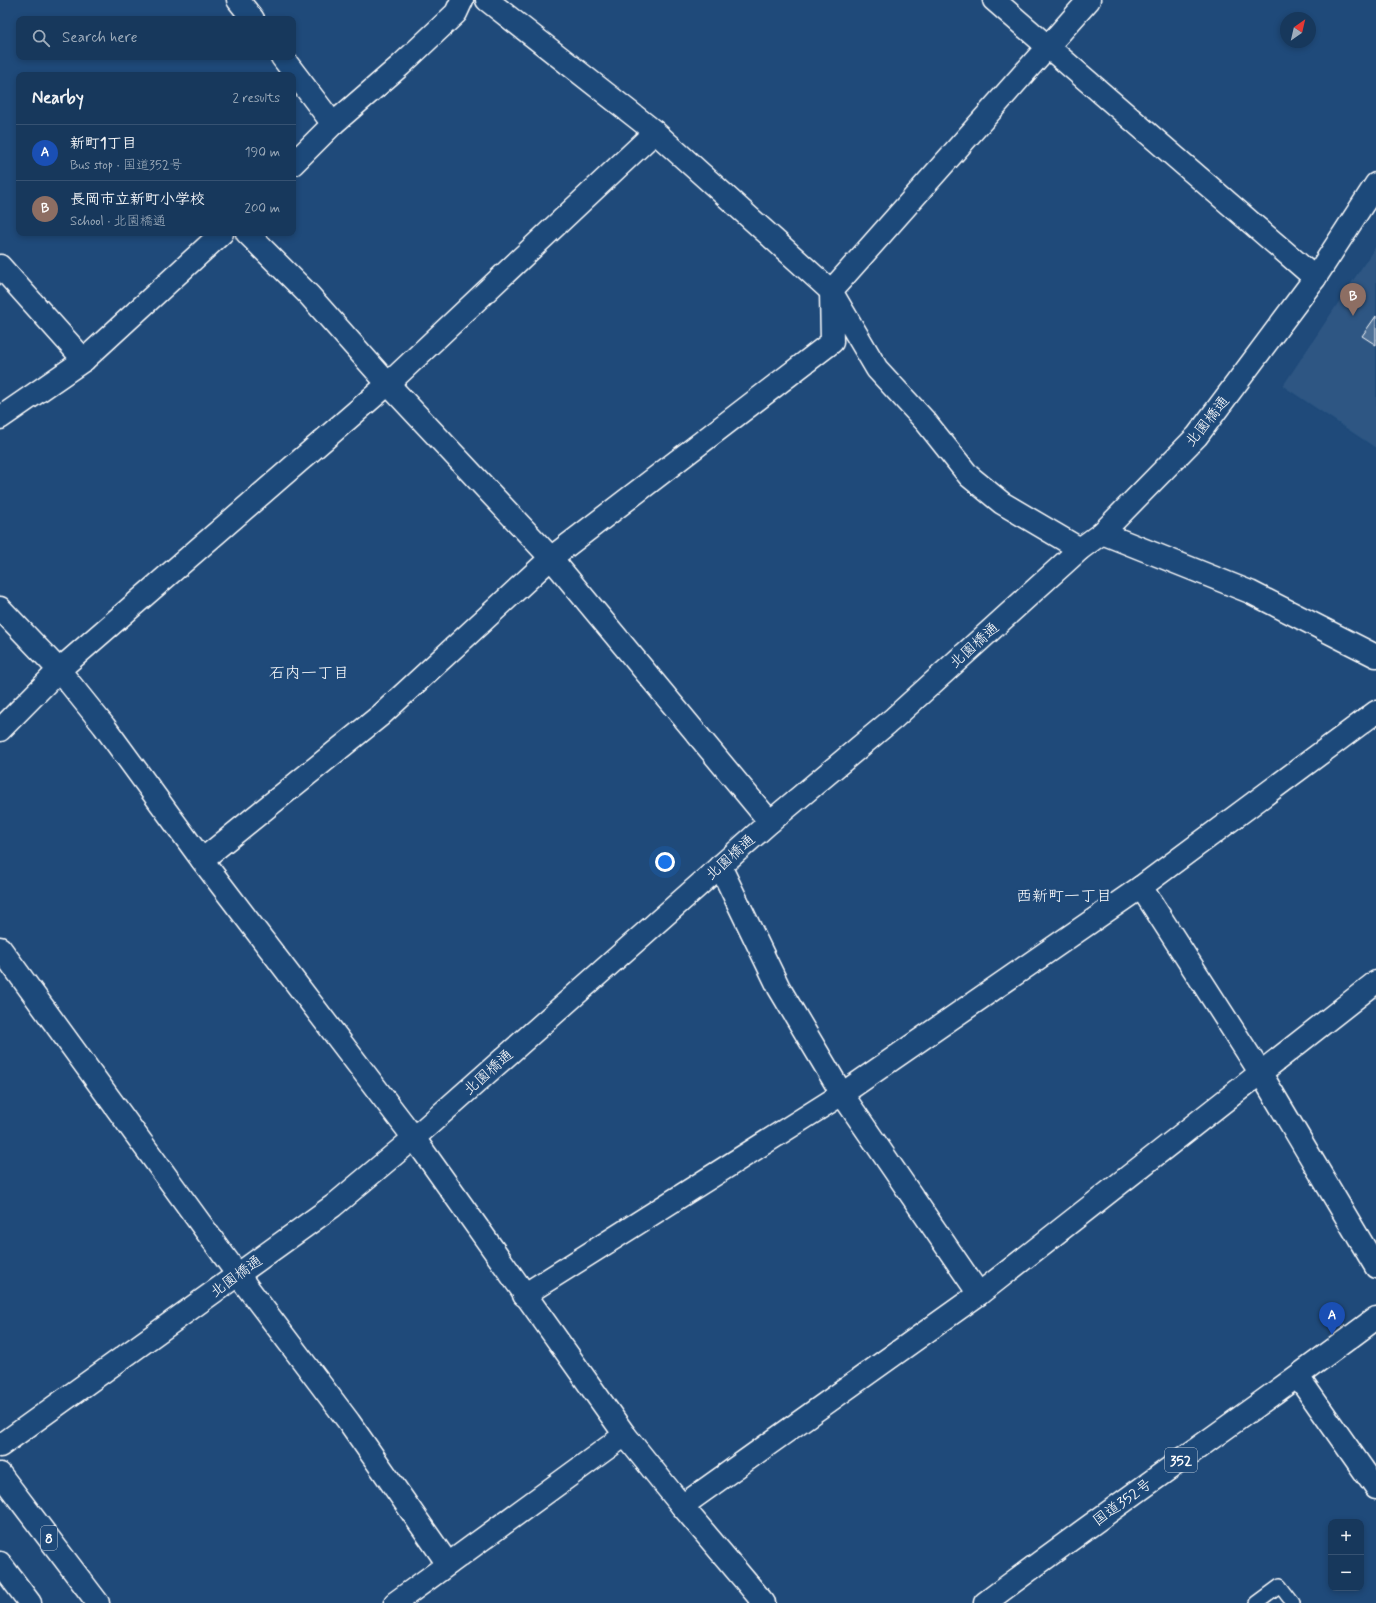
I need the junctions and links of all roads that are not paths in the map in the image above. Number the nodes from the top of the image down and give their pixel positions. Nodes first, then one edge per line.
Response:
1 (238, 0) edge
2 (462, 0) edge
3 (487, 0) edge
4 (994, 0) edge
5 (1089, 0) edge
6 (251, 16) edge
7 (1048, 47) junction
8 (284, 60) edge
9 (293, 72) edge
10 (296, 75) edge
11 (333, 124) junction
12 (655, 132) junction
13 (296, 161) edge
14 (1376, 184) edge
15 (219, 236) edge
16 (250, 236) edge
17 (0, 266) edge
18 (1315, 278) junction
19 (831, 292) junction
20 (84, 360) junction
21 (388, 384) junction
22 (0, 418) edge
23 (1102, 533) junction
24 (1080, 549) junction
25 (551, 558) junction
26 (0, 608) edge
27 (1376, 656) edge
28 (59, 670) junction
29 (1376, 712) edge
30 (0, 730) edge
31 (770, 822) junction
32 (202, 860) junction
33 (720, 866) junction
34 (1141, 887) junction
35 (0, 948) edge
36 (1376, 982) edge
37 (1260, 1072) junction
38 (842, 1094) junction
39 (414, 1138) junction
40 (1376, 1267) edge
41 (238, 1275) junction
42 (979, 1294) junction
43 (524, 1295) junction
44 (1376, 1318) edge
45 (1298, 1377) junction
46 (625, 1435) junction
47 (0, 1446) edge
48 (0, 1474) edge
49 (1376, 1488) edge
50 (682, 1506) junction
51 (0, 1564) edge
52 (448, 1564) junction
53 (30, 1603) edge
54 (98, 1603) edge
55 (395, 1603) edge
56 (764, 1603) edge
57 (985, 1603) edge
58 (1257, 1603) edge
59 (1293, 1603) edge

1 - 6 main road
2 - 11 main road
3 - 12 main road
4 - 7 main road
5 - 7 main road
7 - 18 main road
7 - 19 main road
8 - 9 main road
10 - 11 main road
11 - 13 main road
12 - 19 main road
12 - 21 main road
14 - 18 main road, 北園橋通
15 - 20 main road
16 - 21 main road
17 - 20 main road
18 - 23 main road, 北園橋通
19 - 24 main road
19 - 25 main road
20 - 22 main road
21 - 25 main road
21 - 28 main road
23 - 24 main road, 北園橋通
23 - 27 main road
24 - 31 main road, 北園橋通
25 - 31 main road
25 - 32 main road
26 - 28 main road
28 - 30 main road
28 - 32 main road
29 - 34 main road
31 - 33 main road, 北園橋通
32 - 39 main road
33 - 38 main road
33 - 39 main road, 北園橋通
34 - 37 main road
34 - 38 main road
35 - 41 main road
36 - 37 main road
37 - 40 main road
37 - 42 main road
38 - 42 main road
38 - 43 main road
39 - 41 main road, 北園橋通
39 - 43 main road
41 - 47 main road, 北園橋通
41 - 52 main road
42 - 50 main road
43 - 46 main road
44 - 45 main road, 国道352号 / 352
45 - 49 main road
45 - 57 main road, 国道352号 / 352
46 - 50 main road
46 - 52 main road
48 - 54 main road, 8
50 - 56 main road
51 - 53 main road
52 - 55 main road
58 - 59 lane

